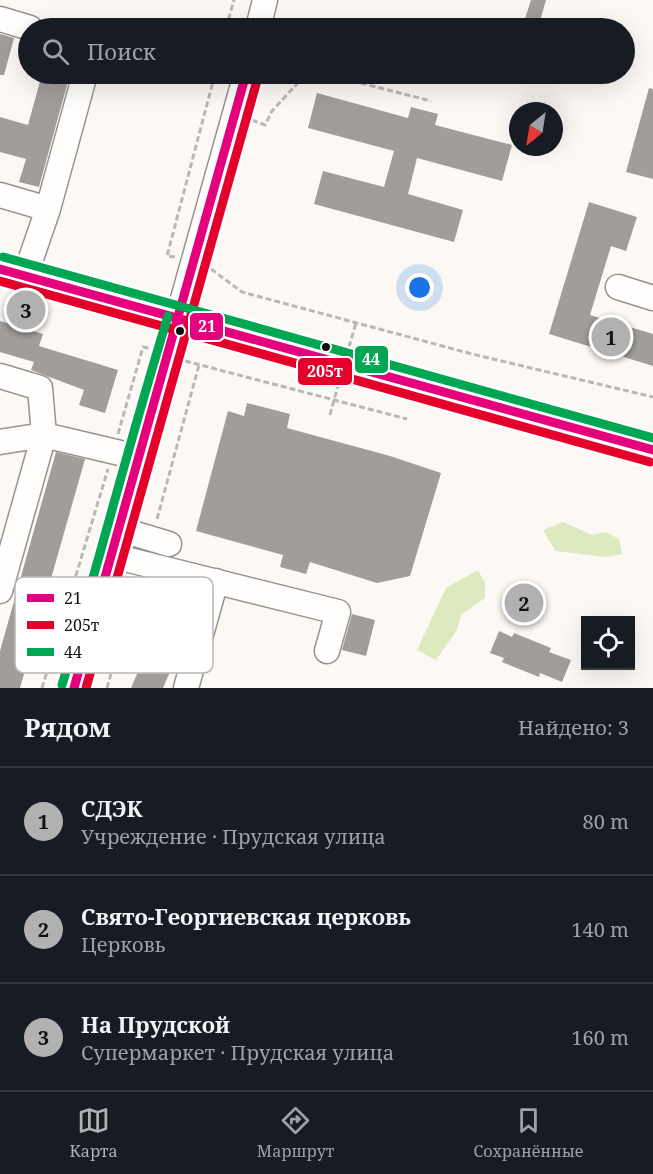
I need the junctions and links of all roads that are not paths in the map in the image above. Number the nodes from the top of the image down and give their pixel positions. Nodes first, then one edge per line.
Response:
1 (265, 0) edge
2 (260, 18) edge
3 (0, 19) edge
4 (18, 24) edge
5 (82, 84) edge
6 (244, 84) edge
7 (0, 195) edge
8 (48, 209) junction
9 (0, 269) edge
10 (25, 276) junction
11 (618, 287) dead end
12 (653, 298) edge
13 (179, 320) junction
14 (0, 376) edge
15 (44, 435) junction
16 (0, 442) edge
17 (653, 450) edge
18 (137, 458) junction
19 (119, 529) junction
20 (169, 544) dead end
21 (113, 556) junction
22 (107, 577) edge
23 (200, 577) edge
24 (213, 580) edge
25 (216, 581) junction
26 (0, 591) edge
27 (213, 592) edge
28 (327, 651) dead end
29 (78, 673) edge
30 (190, 673) edge
31 (74, 688) edge
32 (186, 688) edge

1 - 2 street
3 - 4 street
5 - 8 street
6 - 13 street
7 - 8 street
8 - 10 street
9 - 10 street
10 - 13 street
11 - 12 street
13 - 17 street
13 - 18 street
14 - 15 street
15 - 16 street
15 - 18 street
15 - 26 street
18 - 19 street
19 - 20 street
19 - 21 street
21 - 22 street
21 - 23 street
24 - 25 street
25 - 27 street
25 - 28 street
29 - 31 street
30 - 32 street

